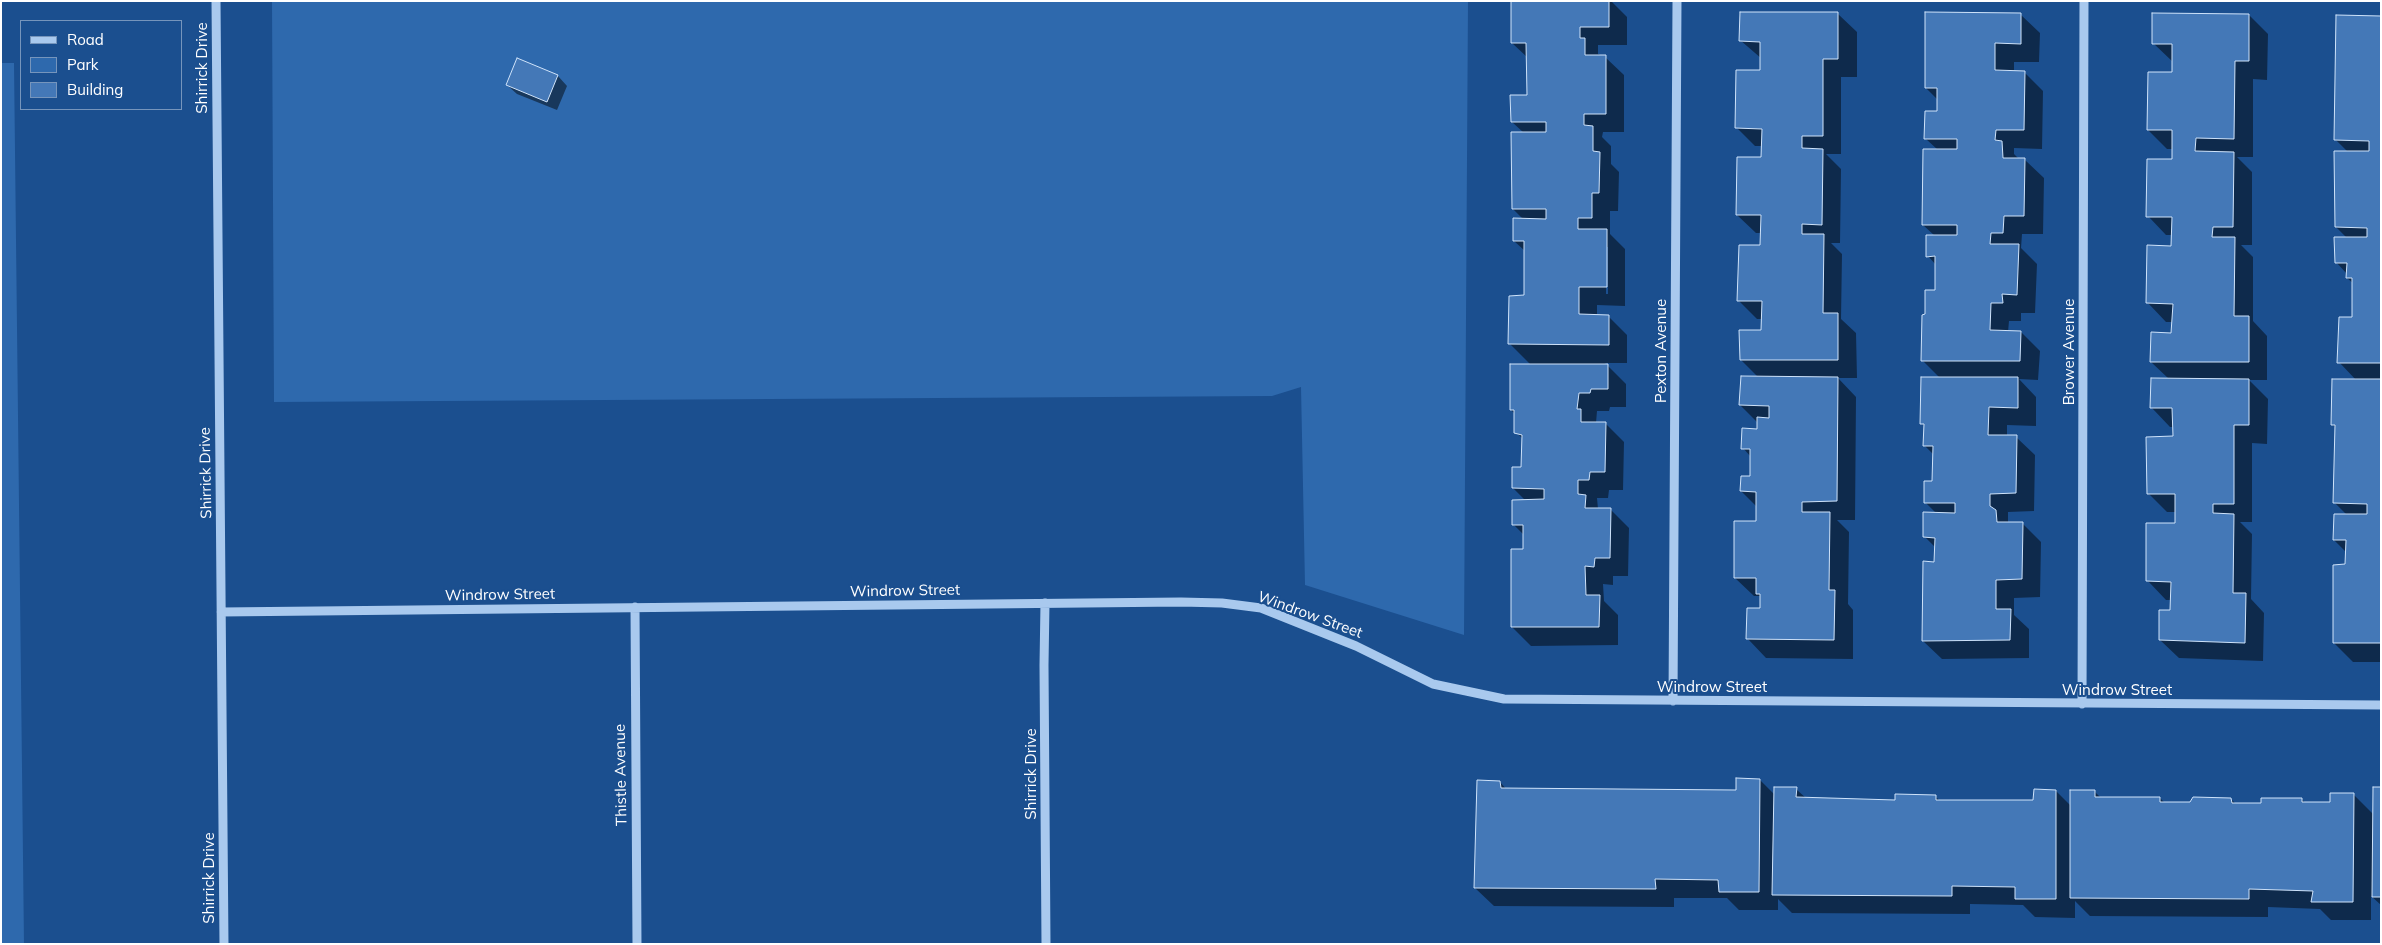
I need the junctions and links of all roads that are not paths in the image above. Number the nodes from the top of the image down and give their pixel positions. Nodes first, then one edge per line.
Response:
1 (216, 1) edge
2 (1677, 1) edge
3 (2084, 1) edge
4 (1045, 603) junction
5 (635, 607) junction
6 (221, 612) junction
7 (1673, 701) junction
8 (2082, 704) junction
9 (2381, 705) edge
10 (224, 944) edge
11 (637, 944) edge
12 (1046, 944) edge

1 - 6 street, Shirrick Drive
2 - 7 street, Pexton Avenue
3 - 8 street, Brower Avenue
4 - 5 street, Windrow Street
4 - 7 street, Windrow Street
4 - 12 street, Shirrick Drive
5 - 6 street, Windrow Street
5 - 11 street, Thistle Avenue
6 - 10 street, Shirrick Drive
7 - 8 street, Windrow Street
8 - 9 street, Windrow Street

